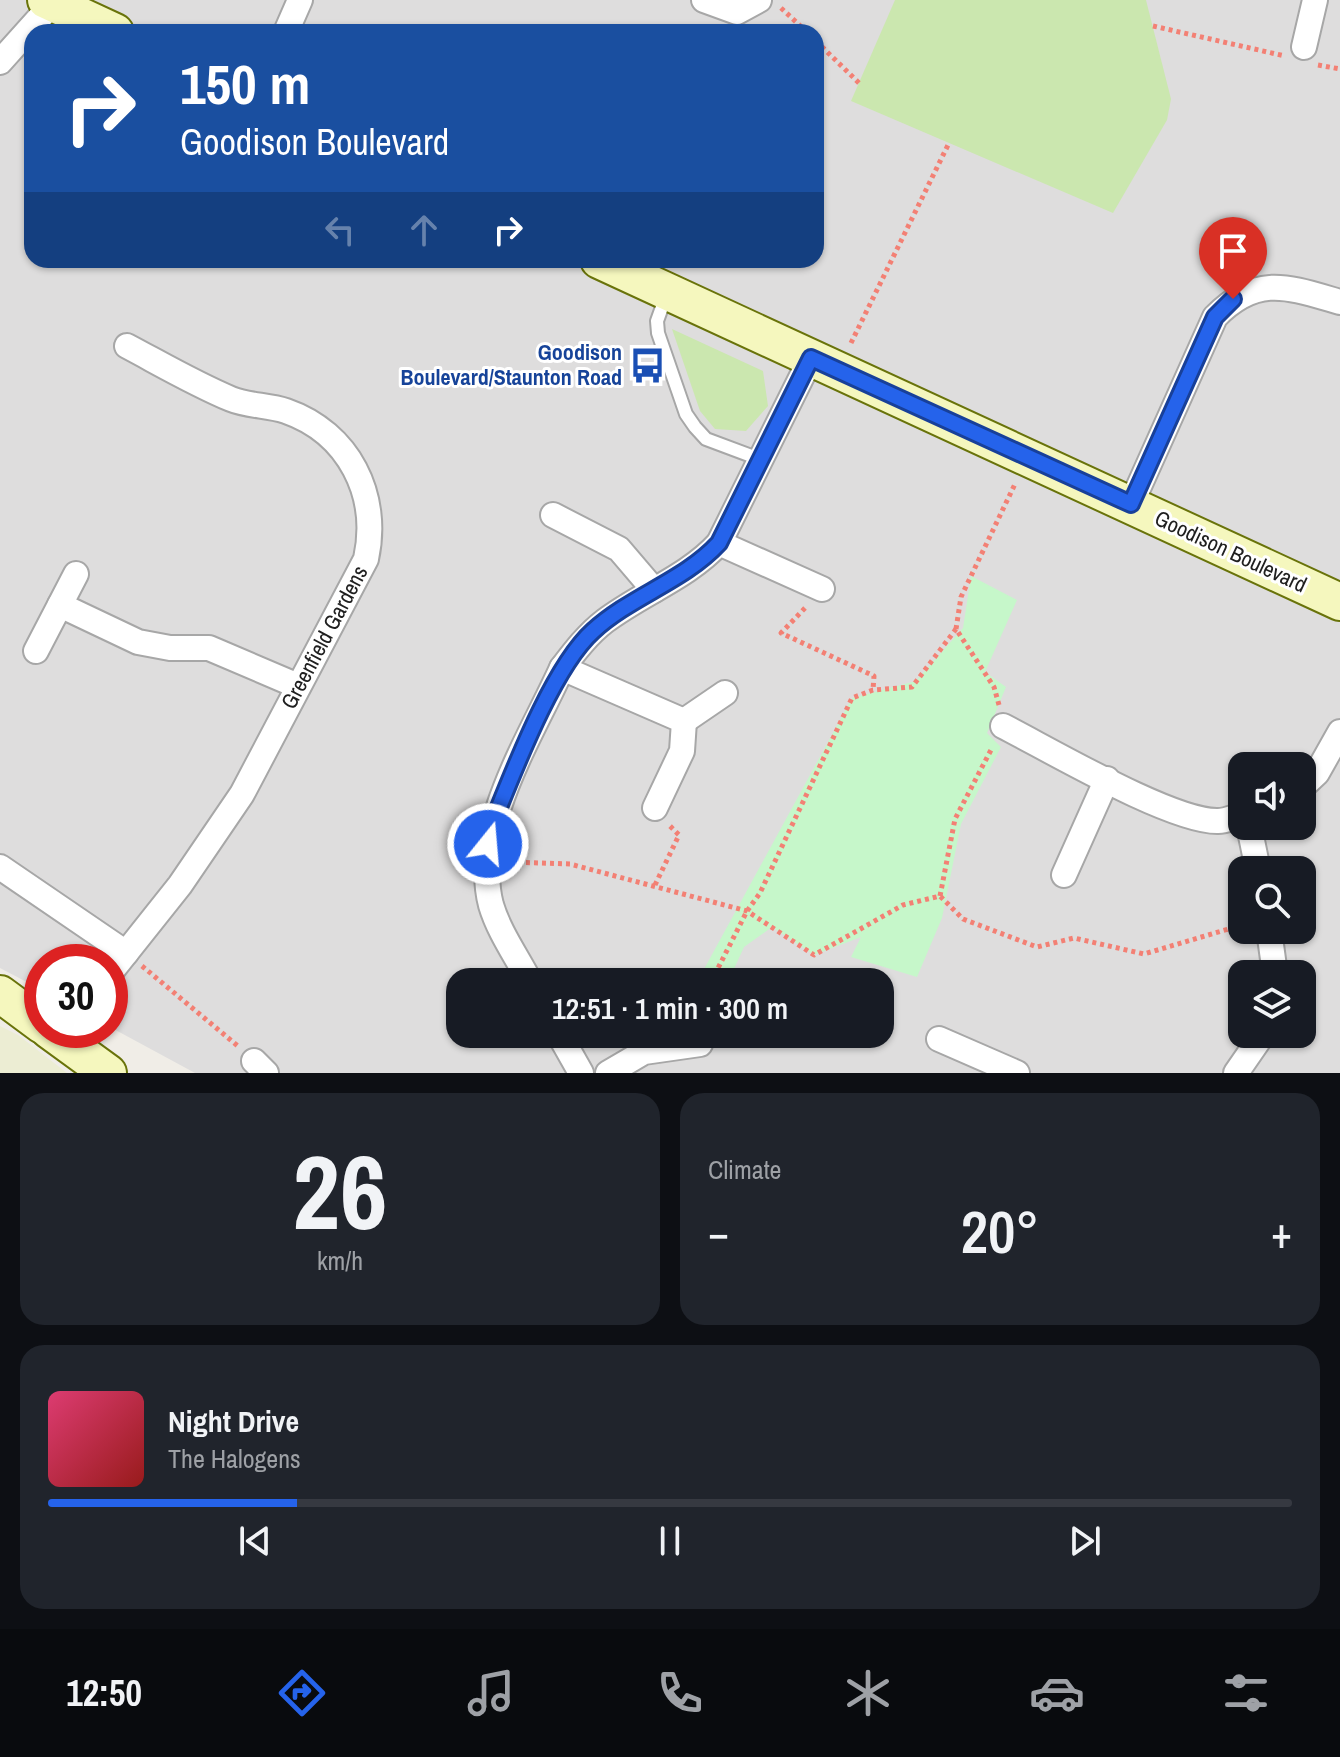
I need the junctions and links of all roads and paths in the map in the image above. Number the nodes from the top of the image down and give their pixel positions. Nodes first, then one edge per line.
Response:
1 (300, 0) edge
2 (704, 0) edge
3 (759, 0) edge
4 (773, 0) edge
5 (1315, 0) edge
6 (49, 2) edge
7 (31, 24) edge
8 (97, 24) edge
9 (290, 24) edge
10 (798, 24) edge
11 (1153, 26) dead end
12 (24, 33) edge
13 (824, 49) edge
14 (1295, 52) joint
15 (0, 62) edge
16 (859, 83) dead end
17 (949, 143) dead end
18 (615, 268) edge
19 (667, 293) junction
20 (1340, 302) edge
21 (127, 346) dead end
22 (824, 364) junction
23 (1027, 457) junction
24 (762, 460) junction
25 (1131, 504) junction
26 (553, 515) dead end
27 (719, 543) junction
28 (76, 574) dead end
29 (822, 589) joint
30 (654, 590) junction
31 (1340, 602) edge
32 (60, 605) junction
33 (956, 629) junction
34 (36, 651) dead end
35 (562, 668) junction
36 (298, 686) junction
37 (873, 690) junction
38 (725, 693) dead end
39 (684, 721) junction
40 (1003, 726) junction
41 (1340, 732) edge
42 (1316, 774) edge
43 (1107, 779) junction
44 (655, 808) joint
45 (1228, 819) edge
46 (485, 861) junction
47 (0, 867) edge
48 (1064, 875) dead end
49 (655, 885) junction
50 (940, 896) junction
51 (747, 911) junction
52 (1228, 929) edge
53 (113, 944) edge
54 (128, 950) edge
55 (128, 955) edge
56 (523, 968) edge
57 (718, 968) edge
58 (0, 994) edge
59 (24, 1011) edge
60 (939, 1039) dead end
61 (75, 1048) edge
62 (567, 1048) edge
63 (672, 1048) edge
64 (1253, 1048) edge
65 (260, 1067) edge
66 (108, 1073) edge
67 (581, 1073) edge
68 (608, 1073) edge
69 (1017, 1073) edge
70 (1236, 1073) edge

1 - 9 street
2 - 3 street
4 - 10 path
5 - 14 street
6 - 7 street
6 - 8 street
11 - 14 path
12 - 15 street
13 - 16 path
17 - 22 path
18 - 19 street, Goodison Boulevard
19 - 22 street, Goodison Boulevard
19 - 24 lane
20 - 25 street
21 - 36 street, Greenfield Gardens
22 - 23 street, Goodison Boulevard
22 - 24 street
23 - 25 street, Goodison Boulevard
23 - 33 path
24 - 27 street
25 - 31 street, Goodison Boulevard
26 - 30 street
27 - 29 street
27 - 30 street
28 - 32 street
29 - 37 path
30 - 35 street
32 - 34 street
32 - 36 street
33 - 37 path
33 - 40 path
35 - 39 street
35 - 46 street
36 - 54 street, Greenfield Gardens
37 - 51 path
38 - 39 street
39 - 44 street
40 - 43 street
40 - 50 path
41 - 42 street
43 - 45 street
43 - 48 street
44 - 49 path
46 - 49 path
46 - 56 street
47 - 53 street
49 - 51 path
50 - 51 path
50 - 52 path
51 - 57 path
55 - 65 path
58 - 59 street
60 - 69 street
61 - 66 street
62 - 67 street
63 - 68 street
64 - 70 street

